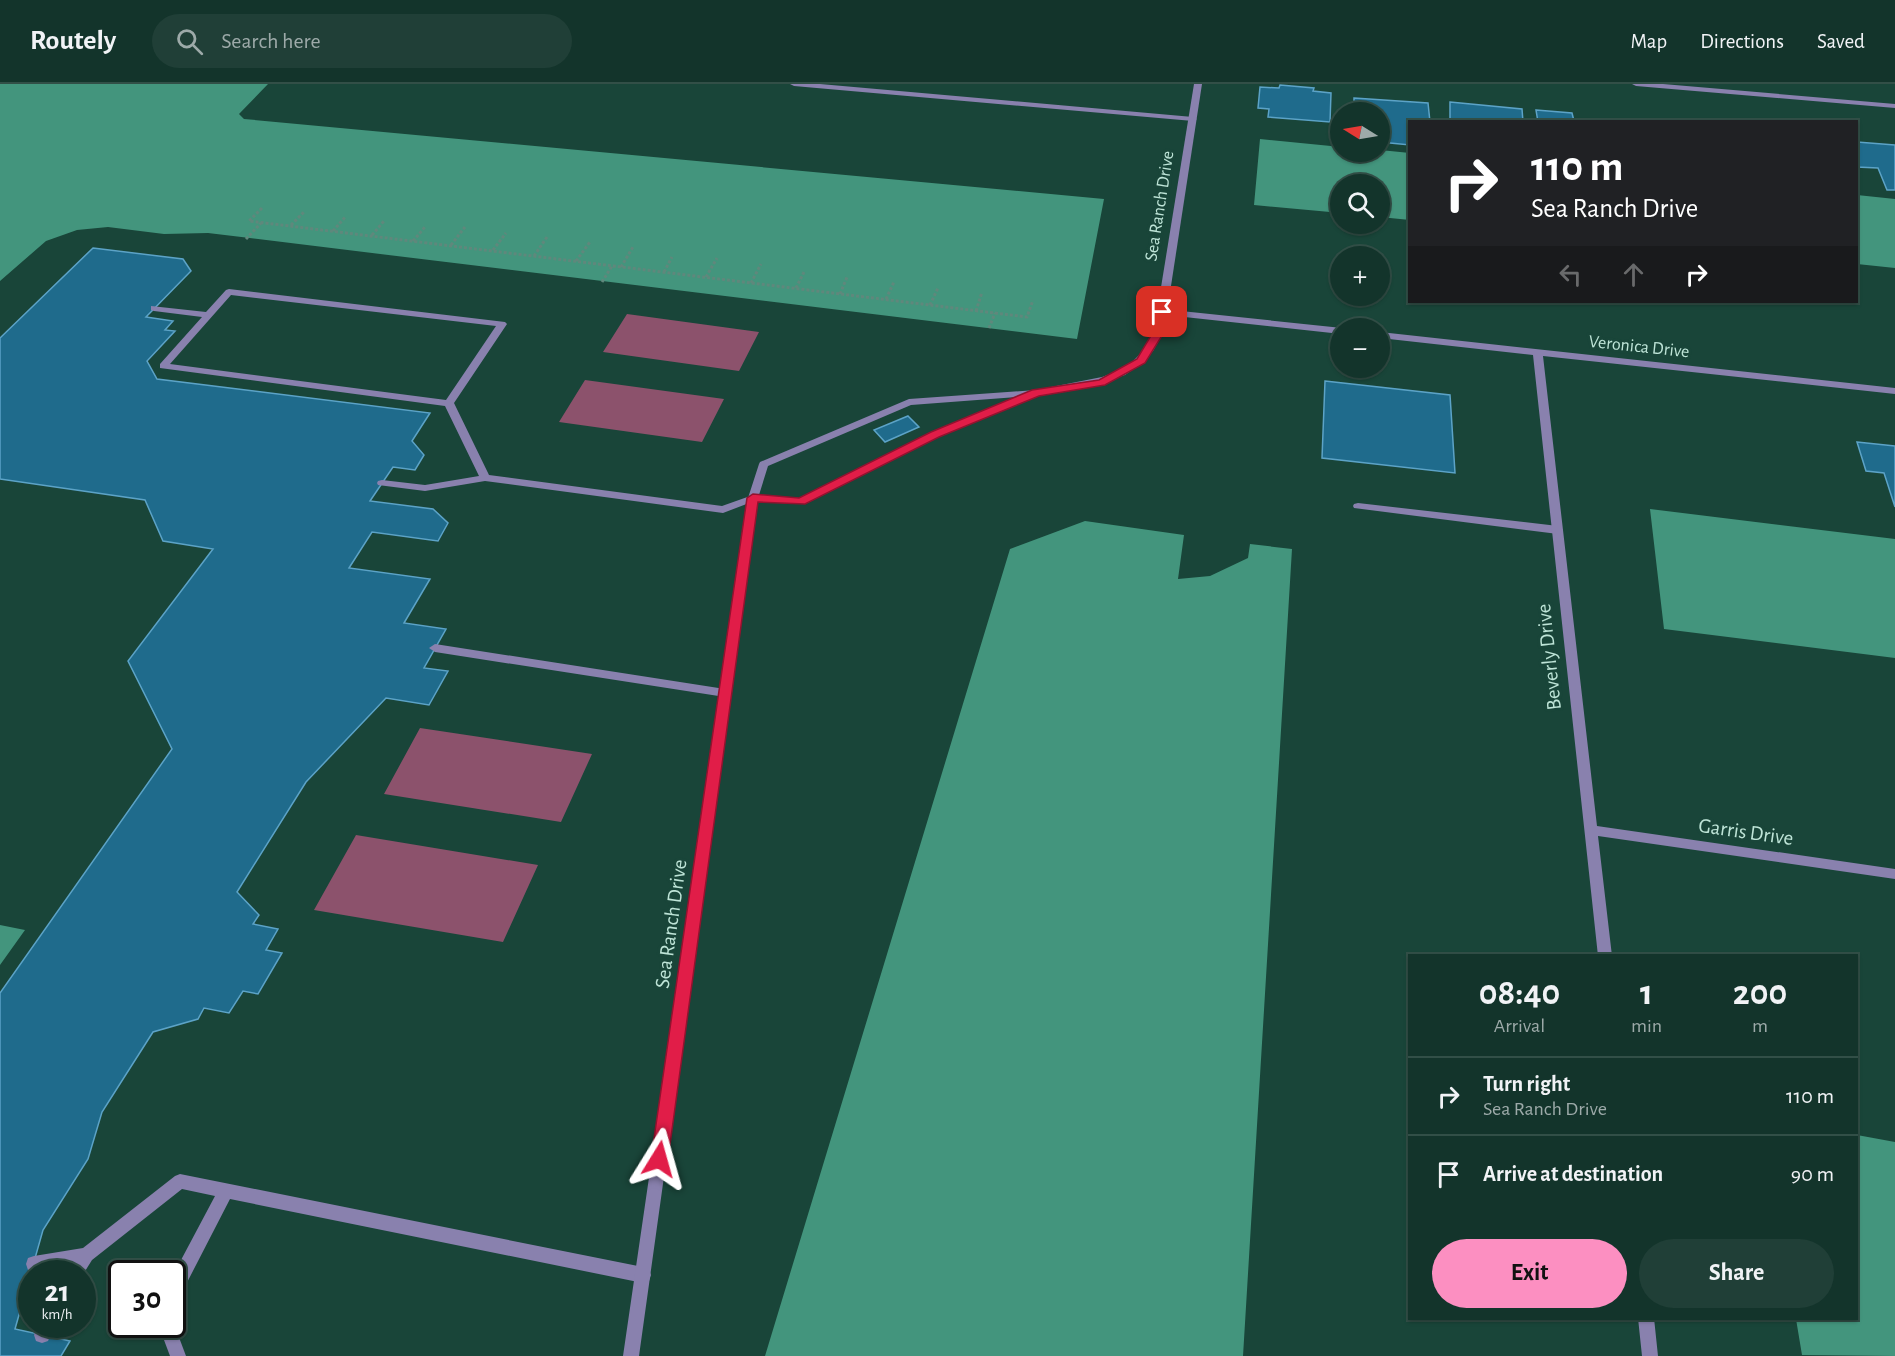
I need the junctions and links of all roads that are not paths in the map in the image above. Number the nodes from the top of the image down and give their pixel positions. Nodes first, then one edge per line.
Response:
1 (794, 84) edge
2 (1198, 84) edge
3 (1636, 84) edge
4 (1895, 106) edge
5 (1193, 119) junction
6 (154, 308) dead end
7 (1162, 312) junction
8 (209, 315) junction
9 (1330, 330) edge
10 (1390, 336) edge
11 (1538, 353) junction
12 (1895, 391) edge
13 (1036, 393) junction
14 (449, 403) junction
15 (485, 478) junction
16 (382, 483) dead end
17 (753, 498) junction
18 (1358, 506) dead end
19 (1558, 530) junction
20 (435, 648) dead end
21 (725, 693) junction
22 (1591, 830) junction
23 (1895, 874) edge
24 (1605, 954) edge
25 (226, 1191) junction
26 (86, 1255) junction
27 (57, 1260) edge
28 (83, 1260) edge
29 (186, 1267) edge
30 (643, 1275) junction
31 (1646, 1320) edge
32 (171, 1338) edge
33 (178, 1356) edge
34 (632, 1356) edge
35 (1650, 1356) edge

1 - 5 street
2 - 5 street, Sea Ranch Drive
3 - 4 street
5 - 7 street, Sea Ranch Drive
6 - 8 street
7 - 9 street
7 - 13 street, Sea Ranch Drive
8 - 14 street
8 - 14 street
10 - 11 street, Veronica Drive
11 - 12 street, Veronica Drive
11 - 19 street, Beverly Drive
13 - 17 street, Sea Ranch Drive
13 - 17 street, Sea Ranch Drive
14 - 15 street
15 - 16 street
15 - 17 street
17 - 21 street, Sea Ranch Drive
18 - 19 street
19 - 22 street, Beverly Drive
20 - 21 street
21 - 30 street, Sea Ranch Drive
22 - 23 street, Garris Drive
22 - 24 street, Beverly Drive
25 - 26 street
25 - 29 street
25 - 30 street
26 - 27 street
26 - 28 street
30 - 34 street, Sea Ranch Drive
31 - 35 street
32 - 33 street

